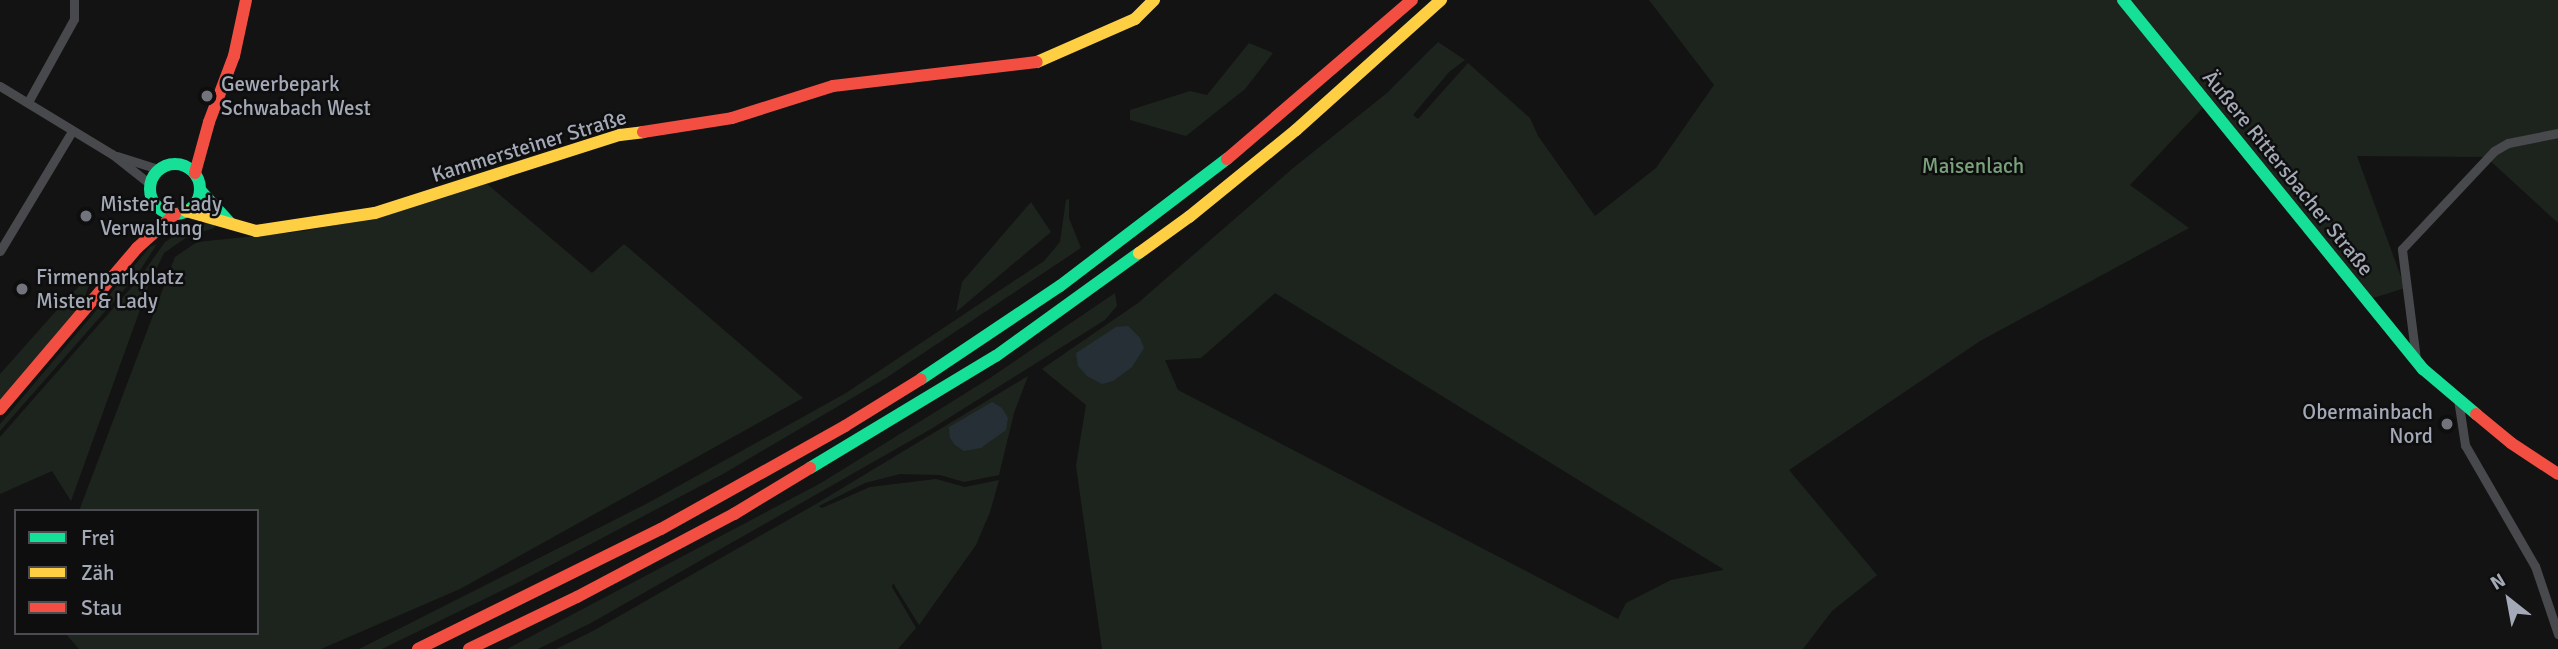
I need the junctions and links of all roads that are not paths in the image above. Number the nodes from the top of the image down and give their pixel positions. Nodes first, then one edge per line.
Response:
1 (74, 0) edge
2 (246, 0) edge
3 (1154, 0) edge
4 (1412, 0) edge
5 (1441, 0) edge
6 (2123, 0) edge
7 (0, 86) edge
8 (28, 102) junction
9 (209, 122) junction
10 (72, 131) junction
11 (2558, 133) edge
12 (112, 154) junction
13 (177, 163) junction
14 (159, 169) junction
15 (195, 173) junction
16 (149, 184) junction
17 (200, 190) junction
18 (154, 203) junction
19 (181, 213) junction
20 (230, 223) junction
21 (137, 248) junction
22 (0, 251) edge
23 (2420, 365) junction
24 (2458, 399) junction
25 (0, 410) edge
26 (2558, 474) edge
27 (2558, 634) edge
28 (418, 649) edge
29 (469, 649) edge

1 - 8 street
2 - 9 main road
3 - 20 main road, Kammersteiner Straße
4 - 28 main road
5 - 29 main road
6 - 23 main road, Äußere Rittersbacher Straße
7 - 8 street
8 - 10 street
9 - 13 main road
9 - 15 main road
10 - 12 street
10 - 22 street
11 - 23 street
12 - 14 street
12 - 16 street
13 - 14 main road
13 - 15 main road
14 - 16 main road
15 - 17 main road
16 - 18 main road
17 - 19 main road
17 - 20 main road
18 - 19 main road
18 - 21 main road
19 - 20 main road, Kammersteiner Straße
19 - 21 main road
21 - 25 main road
23 - 24 main road, Äußere Rittersbacher Straße
24 - 26 main road, Äußere Rittersbacher Straße
24 - 27 street

